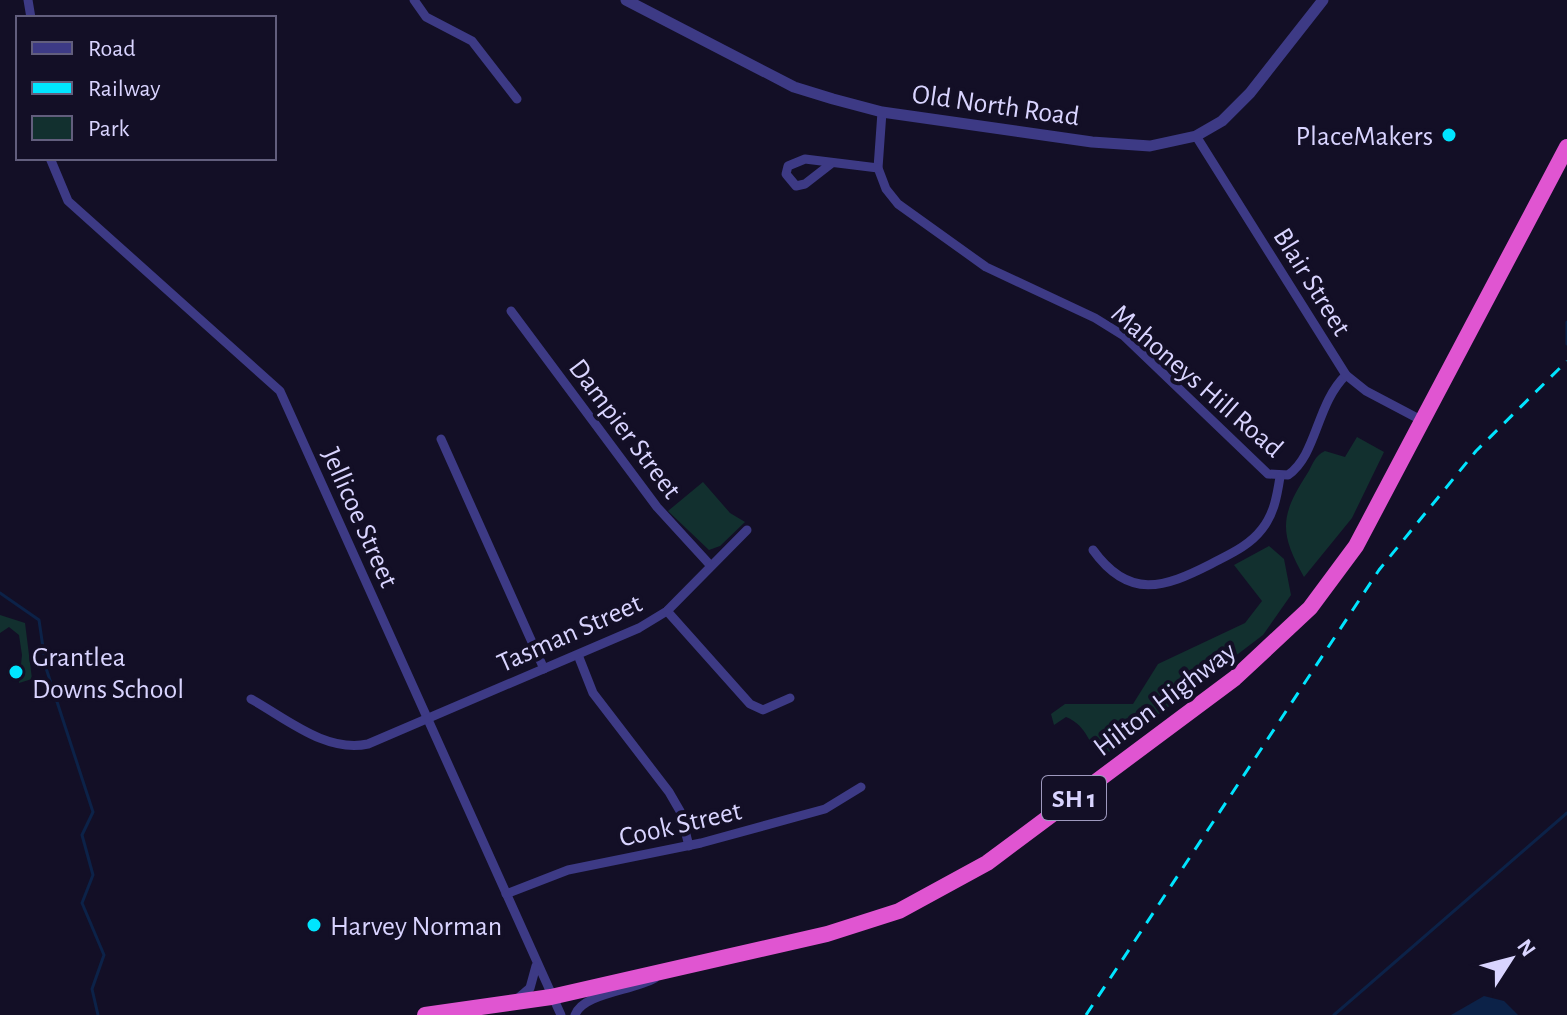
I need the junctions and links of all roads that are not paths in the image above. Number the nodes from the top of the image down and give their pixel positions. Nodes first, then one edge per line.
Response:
1 (414, 0) edge
2 (626, 0) edge
3 (1323, 0) edge
4 (517, 99) dead end
5 (882, 112) junction
6 (1196, 136) junction
7 (1567, 147) edge
8 (51, 160) edge
9 (832, 163) junction
10 (878, 168) junction
11 (511, 311) dead end
12 (1346, 375) junction
13 (1421, 420) junction
14 (441, 439) dead end
15 (1280, 477) junction
16 (747, 530) dead end
17 (1093, 550) dead end
18 (711, 566) junction
19 (667, 611) junction
20 (578, 655) junction
21 (544, 669) junction
22 (790, 698) dead end
23 (251, 699) dead end
24 (429, 720) junction
25 (861, 787) dead end
26 (689, 846) junction
27 (506, 894) junction
28 (536, 964) junction
29 (664, 972) junction
30 (551, 997) junction
31 (510, 1004) junction
32 (425, 1015) edge
33 (561, 1015) edge
34 (575, 1015) edge

1 - 4 street
2 - 5 street, Old North Road
3 - 6 street, Old North Road
5 - 6 street, Old North Road
5 - 10 street
6 - 12 street, Blair Street
7 - 13 highway, Hilton Highway / SH 1
8 - 24 street, Jellicoe Street
9 - 9 street
9 - 10 street
10 - 15 street, Mahoneys Hill Road
11 - 18 street, Dampier Street
12 - 13 street, Blair Street
12 - 15 street, Mahoneys Hill Road
13 - 29 highway, Hilton Highway / SH 1
14 - 21 street
15 - 17 street
16 - 18 street, Tasman Street
18 - 19 street, Tasman Street
19 - 20 street, Tasman Street
19 - 22 street
20 - 21 street, Tasman Street
20 - 26 street
21 - 24 street, Tasman Street
23 - 24 street, Tasman Street
24 - 27 street, Jellicoe Street
25 - 26 street, Cook Street
26 - 27 street, Cook Street
27 - 28 street, Jellicoe Street
28 - 30 street, Jellicoe Street
28 - 31 street
29 - 30 highway, Hilton Highway / SH 1
29 - 34 street
30 - 31 highway, SH 1
30 - 33 street, Jellicoe Street
31 - 32 highway, SH 1

